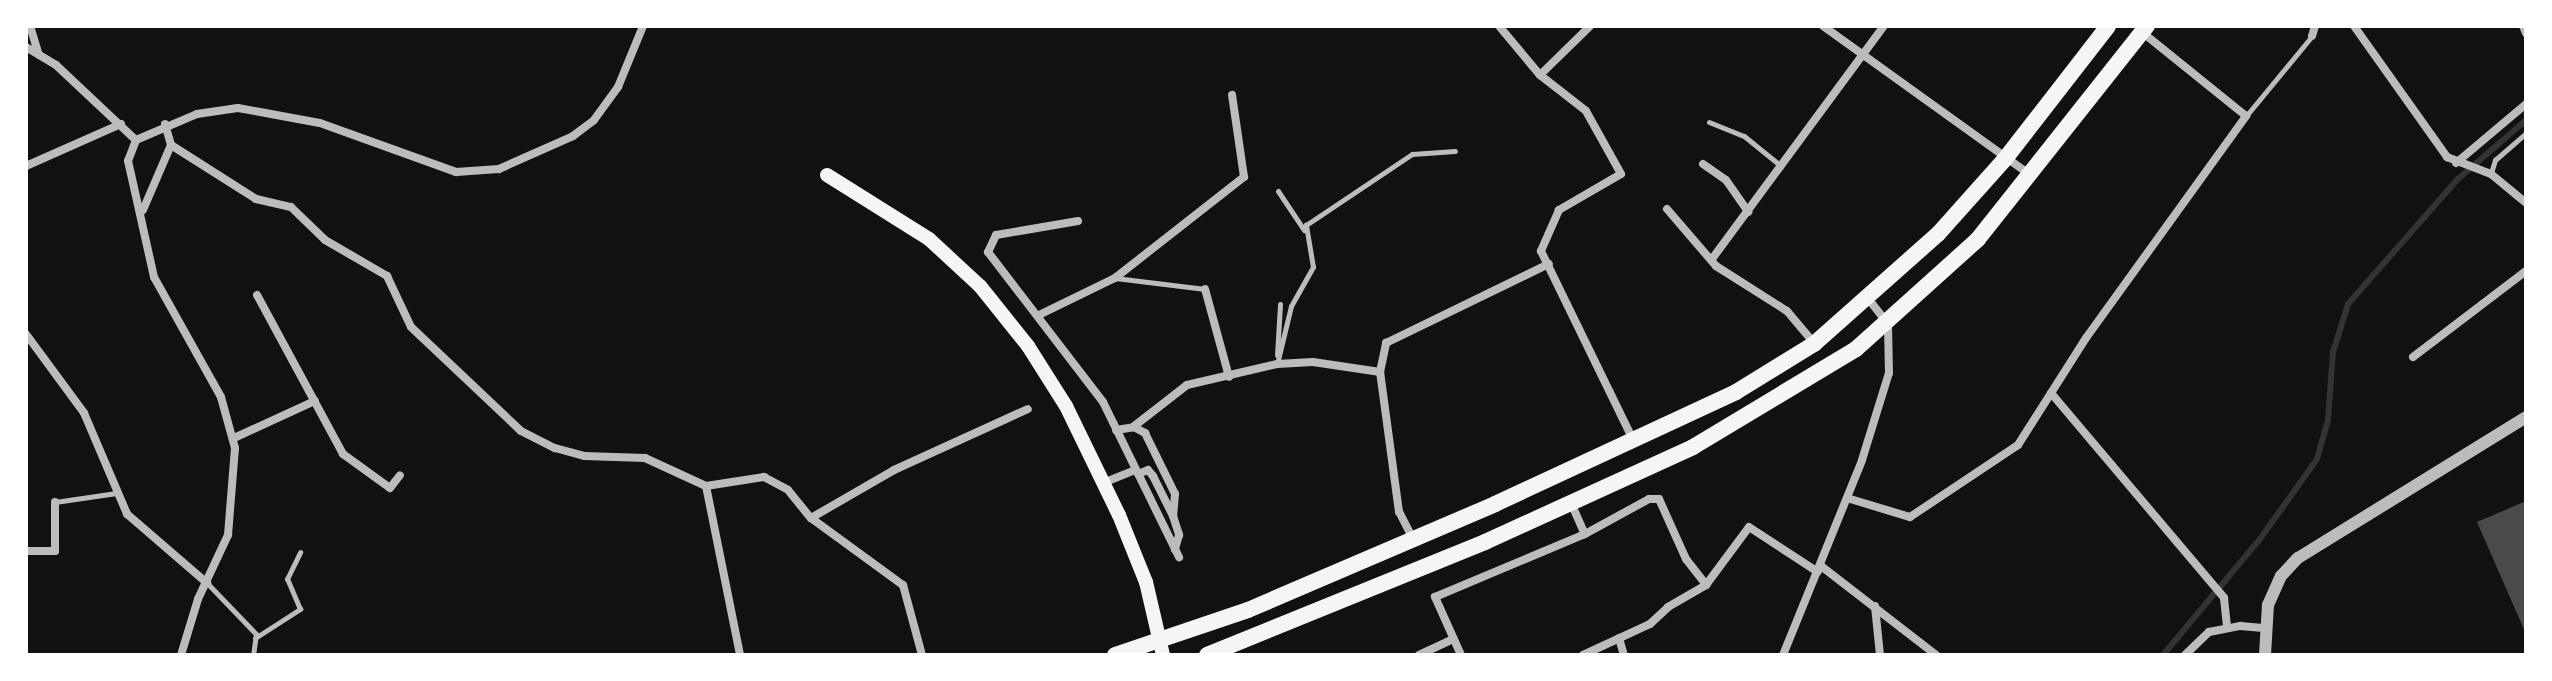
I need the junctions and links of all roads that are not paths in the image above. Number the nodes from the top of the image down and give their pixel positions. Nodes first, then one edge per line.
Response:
1 (30, 26) edge
2 (643, 26) edge
3 (1590, 26) edge
4 (1823, 26) edge
5 (1884, 26) edge
6 (2108, 26) edge
7 (2315, 26) edge
8 (2354, 26) edge
9 (2523, 26) edge
10 (1501, 27) edge
11 (2144, 29) edge
12 (2526, 33) edge
13 (2312, 36) joint
14 (26, 47) edge
15 (1863, 54) junction
16 (39, 55) junction
17 (1540, 75) junction
18 (1232, 95) dead end
19 (2526, 104) edge
20 (2246, 116) junction
21 (1709, 122) dead end
22 (121, 124) junction
23 (165, 124) junction
24 (2526, 133) edge
25 (136, 140) junction
26 (171, 145) junction
27 (1455, 151) dead end
28 (2005, 159) junction
29 (2458, 163) junction
30 (1703, 164) dead end
31 (26, 166) edge
32 (1782, 167) junction
33 (2487, 174) junction
34 (827, 175) dead end
35 (2031, 176) junction
36 (1278, 191) dead end
37 (2526, 203) edge
38 (1667, 209) dead end
39 (1748, 212) junction
40 (142, 216) junction
41 (1078, 221) dead end
42 (1304, 230) junction
43 (1712, 259) junction
44 (1549, 264) junction
45 (2526, 271) edge
46 (1115, 278) junction
47 (1205, 289) joint
48 (257, 295) dead end
49 (1868, 298) junction
50 (1280, 304) dead end
51 (1039, 315) junction
52 (1888, 324) junction
53 (26, 334) edge
54 (1814, 344) junction
55 (2413, 357) dead end
56 (1277, 364) junction
57 (1380, 372) junction
58 (1229, 377) junction
59 (2051, 393) junction
60 (315, 401) junction
61 (1028, 409) dead end
62 (2526, 417) edge
63 (1133, 427) junction
64 (1116, 430) junction
65 (234, 438) junction
66 (1633, 441) junction
67 (1137, 472) junction
68 (400, 475) dead end
69 (1103, 483) junction
70 (706, 486) junction
71 (116, 493) junction
72 (1847, 498) junction
73 (55, 502) joint
74 (1571, 503) junction
75 (1173, 516) junction
76 (811, 518) junction
77 (1585, 534) junction
78 (1414, 540) junction
79 (26, 551) edge
80 (300, 552) dead end
81 (1820, 569) junction
82 (207, 583) junction
83 (1706, 585) junction
84 (1875, 606) junction
85 (2227, 628) junction
86 (2263, 628) junction
87 (255, 638) junction
88 (1619, 638) junction
89 (1453, 639) junction
90 (1162, 648) edge
91 (181, 655) edge
92 (253, 655) edge
93 (740, 655) edge
94 (922, 655) edge
95 (1115, 655) edge
96 (1207, 655) edge
97 (1419, 655) edge
98 (1461, 655) edge
99 (1583, 655) edge
100 (1624, 655) edge
101 (1783, 655) edge
102 (1880, 655) edge
103 (1936, 655) edge
104 (2185, 655) edge
105 (2265, 655) edge

1 - 16 street
2 - 23 street
3 - 17 street
4 - 15 street
5 - 15 street
6 - 28 highway
7 - 13 street
8 - 29 street
9 - 12 street
10 - 17 street
11 - 20 street
11 - 35 highway
13 - 20 lane
14 - 16 street
15 - 28 street
15 - 32 street
16 - 22 street
17 - 44 street
18 - 46 street
19 - 29 street
20 - 59 street
21 - 32 lane
22 - 25 street
22 - 31 street
23 - 25 street
23 - 26 street
24 - 33 lane
25 - 40 street
26 - 40 street
26 - 70 street
27 - 42 lane
28 - 35 street
28 - 49 highway
29 - 33 street
30 - 39 street
32 - 39 street
33 - 37 street
34 - 69 main road
35 - 52 highway
36 - 42 lane
38 - 43 street
39 - 43 street
40 - 65 street
41 - 51 street
42 - 56 lane
43 - 54 street
44 - 57 street
44 - 66 street
45 - 55 street
46 - 47 lane
46 - 51 street
47 - 58 street
48 - 60 street
49 - 52 street
49 - 54 highway
50 - 56 lane
51 - 64 street
52 - 72 street
52 - 74 highway
53 - 71 street
54 - 66 highway
56 - 57 street
56 - 58 street
57 - 78 street
58 - 63 street
59 - 72 street
59 - 85 street
60 - 65 street
60 - 68 street
61 - 76 street
62 - 86 street
63 - 64 street
63 - 75 street
64 - 67 street
65 - 82 street
66 - 78 highway
67 - 69 street
67 - 75 street
67 - 75 street
69 - 90 main road
70 - 76 street
70 - 93 street
71 - 73 lane
71 - 82 street
72 - 81 street
73 - 79 street
74 - 77 street
74 - 96 highway
76 - 94 street
77 - 83 street
77 - 89 street
78 - 90 highway
80 - 87 lane
81 - 83 street
81 - 84 street
81 - 101 street
82 - 87 lane
82 - 91 street
83 - 88 street
84 - 102 street
84 - 103 street
85 - 86 street
85 - 104 street
86 - 105 street
87 - 92 lane
88 - 99 street
88 - 100 street
89 - 97 street
89 - 98 street
90 - 95 highway

